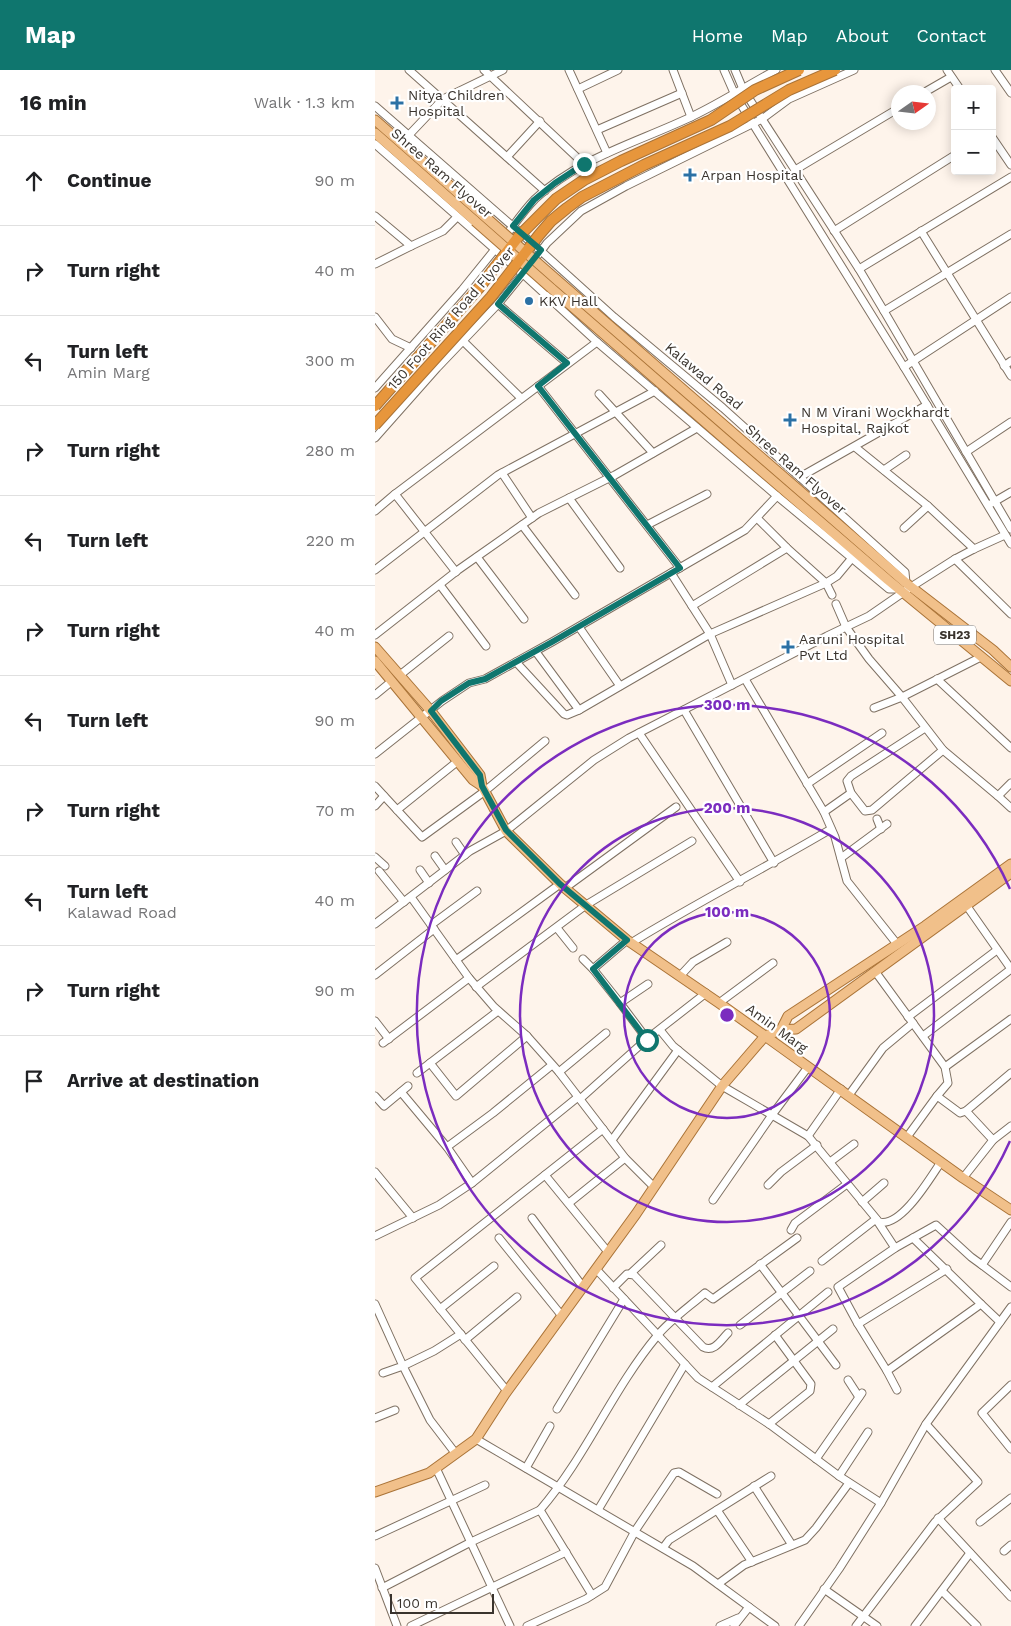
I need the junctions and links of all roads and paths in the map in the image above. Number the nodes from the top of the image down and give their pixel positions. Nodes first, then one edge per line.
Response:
1 (409, 70) edge
2 (484, 70) edge
3 (503, 70) edge
4 (569, 70) edge
5 (618, 70) edge
6 (673, 70) edge
7 (724, 70) edge
8 (735, 70) edge
9 (776, 70) edge
10 (799, 70) edge
11 (835, 70) edge
12 (854, 70) edge
13 (947, 70) edge
14 (995, 70) edge
15 (490, 76) junction
16 (951, 77) junction
17 (957, 85) edge
18 (936, 86) edge
19 (578, 88) junction
20 (743, 89) junction
21 (682, 93) junction
22 (1011, 93) edge
23 (735, 95) junction
24 (443, 99) junction
25 (375, 106) edge
26 (891, 113) edge
27 (691, 117) junction
28 (761, 119) junction
29 (375, 120) edge
30 (540, 121) junction
31 (753, 123) junction
32 (597, 130) junction
33 (375, 132) edge
34 (408, 136) junction
35 (996, 143) edge
36 (375, 144) edge
37 (607, 153) junction
38 (507, 157) junction
39 (951, 158) edge
40 (584, 164) junction
41 (1011, 165) edge
42 (795, 170) junction
43 (1011, 177) edge
44 (545, 191) junction
45 (375, 216) edge
46 (457, 217) junction
47 (513, 226) junction
48 (834, 231) junction
49 (921, 231) junction
50 (1011, 234) edge
51 (411, 246) junction
52 (494, 250) junction
53 (541, 250) junction
54 (375, 264) edge
55 (859, 269) junction
56 (523, 274) junction
57 (947, 274) junction
58 (1011, 296) edge
59 (498, 304) junction
60 (884, 311) junction
61 (375, 317) edge
62 (976, 319) junction
63 (463, 340) junction
64 (597, 342) junction
65 (411, 348) junction
66 (913, 361) junction
67 (567, 363) junction
68 (1008, 364) edge
69 (904, 367) junction
70 (1011, 376) edge
71 (538, 386) junction
72 (375, 388) edge
73 (655, 391) junction
74 (599, 394) dead end
75 (521, 398) junction
76 (375, 406) edge
77 (927, 406) junction
78 (616, 411) junction
79 (1011, 422) edge
80 (375, 425) edge
81 (697, 428) junction
82 (576, 432) junction
83 (375, 438) edge
84 (855, 447) junction
85 (966, 452) junction
86 (653, 453) junction
87 (905, 455) dead end
88 (883, 470) junction
89 (502, 473) junction
90 (800, 477) junction
91 (610, 478) junction
92 (1011, 492) edge
93 (395, 494) junction
94 (707, 494) dead end
95 (777, 496) junction
96 (569, 498) junction
97 (991, 504) junction
98 (928, 506) junction
99 (375, 511) edge
100 (532, 518) junction
101 (757, 518) junction
102 (522, 524) junction
103 (647, 525) junction
104 (904, 528) dead end
105 (1011, 529) edge
106 (425, 532) junction
107 (1005, 535) junction
108 (1011, 544) edge
109 (787, 548) junction
110 (974, 549) junction
111 (477, 557) junction
112 (852, 558) junction
113 (955, 560) junction
114 (620, 568) dead end
115 (680, 568) junction
116 (375, 570) edge
117 (456, 572) junction
118 (671, 573) junction
119 (826, 582) junction
120 (440, 585) junction
121 (905, 588) junction
122 (575, 595) dead end
123 (832, 596) dead end
124 (835, 604) dead end
125 (692, 606) junction
126 (1011, 614) edge
127 (524, 619) dead end
128 (579, 627) junction
129 (846, 627) junction
130 (710, 634) junction
131 (375, 635) edge
132 (449, 636) dead end
133 (375, 646) edge
134 (487, 646) dead end
135 (536, 652) junction
136 (981, 657) junction
137 (375, 661) edge
138 (516, 662) junction
139 (1011, 667) edge
140 (400, 675) junction
141 (745, 679) junction
142 (937, 679) junction
143 (392, 682) junction
144 (1011, 682) edge
145 (732, 685) junction
146 (620, 686) junction
147 (375, 695) edge
148 (902, 697) junction
149 (874, 708) dead end
150 (579, 710) junction
151 (684, 710) junction
152 (431, 711) junction
153 (422, 718) junction
154 (925, 728) junction
155 (639, 733) junction
156 (882, 733) dead end
157 (545, 740) dead end
158 (1011, 748) edge
159 (943, 750) junction
160 (375, 754) edge
161 (458, 761) junction
162 (1011, 783) edge
163 (807, 784) junction
164 (375, 786) edge
165 (484, 788) junction
166 (851, 793) junction
167 (384, 796) junction
168 (998, 796) junction
169 (375, 806) edge
170 (676, 808) dead end
171 (1011, 808) edge
172 (397, 810) junction
173 (824, 812) junction
174 (877, 818) dead end
175 (887, 824) dead end
176 (831, 829) junction
177 (881, 829) junction
178 (506, 830) junction
179 (691, 841) dead end
180 (456, 842) dead end
181 (464, 854) junction
182 (435, 856) dead end
183 (375, 857) edge
184 (841, 858) junction
185 (774, 863) junction
186 (1011, 864) edge
187 (420, 870) dead end
188 (445, 870) junction
189 (1011, 873) edge
190 (429, 882) junction
191 (740, 882) junction
192 (563, 886) junction
193 (477, 891) dead end
194 (411, 897) junction
195 (404, 902) junction
196 (964, 902) junction
197 (586, 905) junction
198 (375, 924) edge
199 (432, 927) junction
200 (557, 928) junction
201 (629, 942) junction
202 (727, 942) dead end
203 (897, 944) junction
204 (573, 948) dead end
205 (997, 950) junction
206 (583, 959) dead end
207 (456, 960) junction
208 (773, 963) dead end
209 (593, 969) junction
210 (1011, 969) edge
211 (877, 974) dead end
212 (375, 975) edge
213 (680, 976) junction
214 (469, 978) junction
215 (648, 984) dead end
216 (476, 987) junction
217 (706, 993) junction
218 (719, 1003) junction
219 (620, 1004) junction
220 (498, 1011) junction
221 (908, 1017) junction
222 (1011, 1019) edge
223 (375, 1021) edge
224 (913, 1023) junction
225 (660, 1030) junction
226 (781, 1030) junction
227 (606, 1033) dead end
228 (527, 1036) junction
229 (765, 1036) junction
230 (923, 1036) junction
231 (647, 1040) junction
232 (678, 1050) junction
233 (430, 1063) junction
234 (552, 1065) junction
235 (808, 1067) junction
236 (945, 1067) junction
237 (559, 1072) junction
238 (417, 1073) dead end
239 (1011, 1073) edge
240 (408, 1086) dead end
241 (721, 1086) junction
242 (841, 1089) junction
243 (401, 1092) junction
244 (849, 1095) junction
245 (375, 1096) edge
246 (937, 1096) junction
247 (579, 1098) junction
248 (966, 1111) junction
249 (772, 1114) junction
250 (1011, 1126) edge
251 (603, 1129) junction
252 (808, 1136) junction
253 (907, 1137) junction
254 (612, 1140) junction
255 (993, 1140) junction
256 (854, 1144) dead end
257 (817, 1145) junction
258 (447, 1147) junction
259 (625, 1158) junction
260 (830, 1162) junction
261 (941, 1162) junction
262 (375, 1172) edge
263 (545, 1175) junction
264 (963, 1178) junction
265 (472, 1183) junction
266 (884, 1183) dead end
267 (847, 1184) junction
268 (768, 1186) dead end
269 (654, 1187) junction
270 (713, 1200) dead end
271 (862, 1202) junction
272 (569, 1203) junction
273 (1011, 1210) edge
274 (413, 1218) junction
275 (532, 1218) dead end
276 (876, 1219) junction
277 (1011, 1222) edge
278 (791, 1230) dead end
279 (375, 1236) edge
280 (499, 1238) dead end
281 (797, 1238) dead end
282 (913, 1238) junction
283 (661, 1245) dead end
284 (895, 1248) junction
285 (608, 1252) junction
286 (822, 1261) dead end
287 (760, 1264) junction
288 (982, 1265) junction
289 (495, 1266) dead end
290 (596, 1269) junction
291 (947, 1269) junction
292 (810, 1271) dead end
293 (631, 1274) junction
294 (583, 1287) junction
295 (1011, 1287) edge
296 (613, 1288) junction
297 (781, 1292) junction
298 (828, 1292) dead end
299 (517, 1296) dead end
300 (624, 1299) junction
301 (375, 1304) edge
302 (981, 1304) junction
303 (1011, 1307) edge
304 (440, 1309) junction
305 (799, 1315) junction
306 (562, 1316) junction
307 (677, 1318) junction
308 (1000, 1322) junction
309 (859, 1324) junction
310 (740, 1325) dead end
311 (833, 1329) dead end
312 (728, 1333) dead end
313 (775, 1334) junction
314 (658, 1335) junction
315 (463, 1337) junction
316 (818, 1342) junction
317 (795, 1361) junction
318 (685, 1364) junction
319 (836, 1365) dead end
320 (403, 1366) junction
321 (887, 1371) junction
322 (383, 1374) dead end
323 (848, 1380) dead end
324 (1011, 1385) edge
325 (712, 1387) junction
326 (897, 1390) dead end
327 (507, 1392) junction
328 (739, 1405) junction
329 (557, 1409) dead end
330 (395, 1410) dead end
331 (375, 1418) edge
332 (769, 1424) junction
333 (926, 1424) junction
334 (550, 1426) dead end
335 (868, 1432) dead end
336 (476, 1439) junction
337 (1011, 1449) edge
338 (456, 1454) junction
339 (816, 1459) junction
340 (437, 1468) junction
341 (526, 1468) junction
342 (771, 1476) dead end
343 (839, 1476) junction
344 (849, 1483) junction
345 (485, 1486) dead end
346 (754, 1486) junction
347 (560, 1488) junction
348 (375, 1492) edge
349 (717, 1494) dead end
350 (1011, 1498) edge
351 (452, 1501) junction
352 (881, 1503) junction
353 (540, 1510) junction
354 (598, 1510) junction
355 (717, 1510) junction
356 (939, 1518) junction
357 (980, 1522) dead end
358 (635, 1531) junction
359 (375, 1536) edge
360 (471, 1542) junction
361 (792, 1545) junction
362 (1011, 1545) edge
363 (663, 1548) junction
364 (1004, 1551) dead end
365 (566, 1552) junction
366 (970, 1553) junction
367 (752, 1562) junction
368 (375, 1568) edge
369 (718, 1584) junction
370 (382, 1588) junction
371 (492, 1588) junction
372 (824, 1588) junction
373 (942, 1591) junction
374 (592, 1595) junction
375 (1011, 1597) edge
376 (749, 1607) junction
377 (864, 1616) junction
378 (740, 1617) junction
379 (397, 1626) edge
380 (411, 1626) edge
381 (510, 1626) edge
382 (527, 1626) edge
383 (720, 1626) edge
384 (733, 1626) edge
385 (775, 1626) edge
386 (799, 1626) edge
387 (856, 1626) edge
388 (877, 1626) edge
389 (915, 1626) edge
390 (977, 1626) edge

1 - 24 street
2 - 15 street
3 - 15 street
4 - 19 street
5 - 19 street
6 - 21 street
7 - 23 street
8 - 20 street
9 - 20 street
10 - 76 highway, 150 Foot Ring Road Flyover, bridge
11 - 80 highway, 150 Foot Ring Road Flyover, bridge
12 - 28 street
13 - 16 street
14 - 22 street
15 - 24 street
15 - 30 street
16 - 17 street
16 - 18 street
19 - 32 street
20 - 23 street
20 - 28 street
21 - 27 street
21 - 32 street
23 - 27 street
23 - 31 street
24 - 34 street
24 - 38 street
25 - 34 street, Kalawad Road / SH23
26 - 42 street
27 - 37 street
28 - 31 street
28 - 42 street
29 - 121 main road, Shree Ram Flyover, bridge
30 - 38 street
30 - 40 street
31 - 53 street
31 - 69 street
32 - 37 street
33 - 121 main road, Shree Ram Flyover, bridge
34 - 47 street, Kalawad Road / SH23
35 - 41 street
36 - 46 street, Kalawad Road / SH23
37 - 40 street
38 - 44 street
39 - 48 street
40 - 44 street
42 - 48 street
43 - 49 street
44 - 47 street
45 - 51 street
46 - 51 street
46 - 52 street, Kalawad Road / SH23
47 - 52 street
47 - 53 street, Kalawad Road / SH23
48 - 55 street
49 - 55 street
49 - 57 street
50 - 57 street
51 - 54 street
52 - 56 street, Kalawad Road / SH23
52 - 65 street
53 - 56 street
53 - 90 street, Kalawad Road / SH23
55 - 60 street
56 - 59 street
56 - 64 street, Kalawad Road / SH23
57 - 60 street
57 - 62 street
58 - 62 street
59 - 63 street
59 - 67 street
60 - 66 street
61 - 65 street
62 - 66 street
62 - 68 street
63 - 75 street
63 - 83 street
64 - 67 street
64 - 73 street, Kalawad Road / SH23
65 - 72 street
66 - 69 street
66 - 85 street
67 - 71 street
68 - 70 street
69 - 77 street
71 - 75 street
71 - 82 street
73 - 78 street
73 - 81 street, Kalawad Road / SH23
74 - 78 street
75 - 93 street
77 - 84 street
77 - 97 street
78 - 82 street
78 - 86 street
79 - 85 street
81 - 86 street
81 - 95 street, Kalawad Road / SH23
82 - 89 street
82 - 91 street
84 - 88 street
84 - 90 street
85 - 97 street
86 - 91 street
87 - 88 street
88 - 98 street
89 - 100 street
89 - 106 street
90 - 121 street, Kalawad Road / SH23
91 - 96 street
91 - 103 street
92 - 97 street
93 - 99 street
93 - 106 street
94 - 103 street
95 - 101 street
95 - 112 street, Kalawad Road / SH23
96 - 100 street
96 - 114 street
97 - 105 street
97 - 107 street
98 - 104 street
98 - 110 street
100 - 102 street
101 - 109 street
101 - 115 street
102 - 111 street
102 - 122 street
103 - 115 street
106 - 116 street
106 - 117 street
107 - 108 street
107 - 110 street
109 - 119 street
109 - 125 street
110 - 113 street
111 - 117 street
111 - 127 street
112 - 119 street
112 - 121 street, Kalawad Road / SH23
113 - 121 street
113 - 126 street
115 - 118 street
117 - 120 street
118 - 125 street
118 - 128 street
119 - 123 street
119 - 130 street
120 - 131 street
120 - 134 street
121 - 129 street
121 - 136 main road, Kalawad Road / SH23
121 - 139 main road, Kalawad Road / SH23
124 - 129 street
125 - 130 street
128 - 135 street
128 - 146 street
129 - 141 street
129 - 148 street
130 - 145 street
130 - 146 street
132 - 140 street
133 - 140 main road, Amin Marg
135 - 138 street
135 - 150 street
136 - 142 street
136 - 144 main road, Kalawad Road / SH23
137 - 143 main road, Amin Marg
138 - 150 street
138 - 152 street
140 - 152 main road, Amin Marg
141 - 145 street
141 - 163 street
142 - 148 street
142 - 158 street
143 - 147 street
143 - 153 main road, Amin Marg
145 - 151 street
146 - 150 street
148 - 149 street
148 - 154 street
151 - 155 street
151 - 185 street
152 - 153 street
152 - 165 main road, Amin Marg
153 - 160 street
153 - 161 main road, Amin Marg
154 - 159 street
154 - 166 street
155 - 178 street
155 - 191 street
156 - 163 street
157 - 165 street
159 - 166 street
159 - 168 street
161 - 165 main road, Amin Marg
161 - 172 street
162 - 168 street
163 - 173 street
164 - 167 street
165 - 172 street
165 - 178 main road, Amin Marg
166 - 173 street
167 - 169 street
167 - 172 street
168 - 171 street
170 - 192 street
173 - 176 street
174 - 177 street
175 - 177 street
176 - 184 street
176 - 185 street
177 - 184 street
178 - 181 street
178 - 192 main road, Amin Marg
179 - 197 street
180 - 181 street
181 - 188 street
182 - 188 street
183 - 195 street
184 - 203 street
185 - 191 street
186 - 196 main road
187 - 190 street
188 - 190 street
189 - 196 main road
190 - 194 street
191 - 201 street
192 - 197 main road, Amin Marg
192 - 207 street
193 - 199 street
194 - 195 street
194 - 199 street
195 - 198 street
196 - 203 main road
196 - 205 street
196 - 226 main road
197 - 200 street
197 - 201 main road, Amin Marg
199 - 207 street
199 - 212 street
200 - 204 street
200 - 216 street
201 - 209 street
201 - 213 main road, Amin Marg
202 - 213 street
203 - 226 main road
205 - 210 street
205 - 221 street
206 - 209 street
207 - 214 street
208 - 218 street
209 - 219 street
210 - 230 street
211 - 221 street
213 - 217 main road, Amin Marg
214 - 216 street
214 - 223 street
215 - 219 street
216 - 220 street
217 - 218 main road, Amin Marg
217 - 225 street
218 - 229 main road, Amin Marg
219 - 231 street
220 - 228 street
220 - 233 street
221 - 224 street
222 - 236 street
224 - 230 street
224 - 244 street
225 - 231 street
225 - 232 street
226 - 229 main road
227 - 237 street
228 - 233 street
228 - 234 street
229 - 235 main road, Amin Marg
229 - 241 main road
230 - 236 street
231 - 247 street
232 - 241 street
232 - 254 street
233 - 238 street
234 - 237 street
234 - 258 street
235 - 242 main road, Amin Marg
235 - 249 street
236 - 246 street
237 - 247 street
239 - 248 street
240 - 243 street
241 - 249 street
241 - 269 main road
242 - 244 main road, Amin Marg
242 - 252 street
243 - 245 street
243 - 258 street
244 - 253 main road, Amin Marg
246 - 248 street
246 - 253 street
247 - 251 street
247 - 265 street
248 - 255 street
249 - 252 street
249 - 270 street
250 - 255 street
251 - 254 street
251 - 263 street
252 - 257 street
253 - 261 main road, Amin Marg
254 - 259 street
255 - 264 street
256 - 260 street
257 - 260 street
257 - 268 street
258 - 265 street
259 - 269 street
259 - 272 street
260 - 267 street
261 - 264 main road, Amin Marg
261 - 276 street
262 - 274 street
263 - 272 street
263 - 304 street
264 - 273 main road, Amin Marg
265 - 274 street
266 - 271 street
267 - 271 street
267 - 278 street
269 - 285 main road
271 - 276 street
272 - 285 street
274 - 279 street
275 - 294 street
276 - 284 street
276 - 286 street
277 - 288 street
280 - 306 street
281 - 287 street
282 - 284 street
282 - 288 street
282 - 291 street
283 - 293 street
284 - 309 street
285 - 290 main road
287 - 297 street
287 - 307 street
288 - 295 street
289 - 304 street
290 - 294 main road
290 - 296 street
291 - 302 street
291 - 309 street
292 - 297 street
293 - 296 street
293 - 307 street
294 - 306 main road
296 - 300 street
297 - 305 street
297 - 310 street
298 - 305 street
299 - 315 street
300 - 314 street
300 - 329 street
301 - 320 street
302 - 308 street
302 - 321 street
303 - 308 street
304 - 315 street
305 - 313 street
305 - 316 street
306 - 327 main road
307 - 312 street
307 - 314 street
308 - 333 street
309 - 321 street
311 - 316 street
313 - 317 street
313 - 325 street
314 - 318 street
314 - 347 street
315 - 320 street
315 - 327 street
316 - 317 street
316 - 319 street
317 - 328 street
317 - 332 street
318 - 325 street
318 - 354 street
320 - 322 street
320 - 338 street
321 - 326 street
323 - 339 street
324 - 337 street
325 - 328 street
327 - 336 main road
328 - 332 street
330 - 331 street
332 - 339 street
333 - 352 street
333 - 356 street
334 - 341 street
335 - 343 street
336 - 338 main road
336 - 341 street
338 - 340 main road
339 - 343 street
340 - 348 main road
340 - 351 street
341 - 347 street
342 - 346 street
343 - 344 street
344 - 352 street
344 - 361 street
345 - 351 street
346 - 355 street
346 - 361 street
347 - 353 street
347 - 354 street
349 - 358 street
350 - 357 street
351 - 359 street
351 - 360 street
352 - 372 street
353 - 360 street
353 - 365 street
354 - 358 street
355 - 363 street
355 - 367 street
356 - 366 street
356 - 377 street
358 - 363 street
358 - 374 street
360 - 370 street
360 - 371 street
361 - 367 street
362 - 364 street
363 - 369 street
365 - 371 street
365 - 374 street
366 - 373 street
366 - 375 street
367 - 369 street
368 - 370 street
369 - 376 street
370 - 379 street
371 - 380 street
371 - 381 street
372 - 377 street
372 - 386 street
373 - 389 street
373 - 390 street
374 - 382 street
376 - 378 street
376 - 385 street
377 - 387 street
377 - 388 street
378 - 383 street
378 - 384 street

